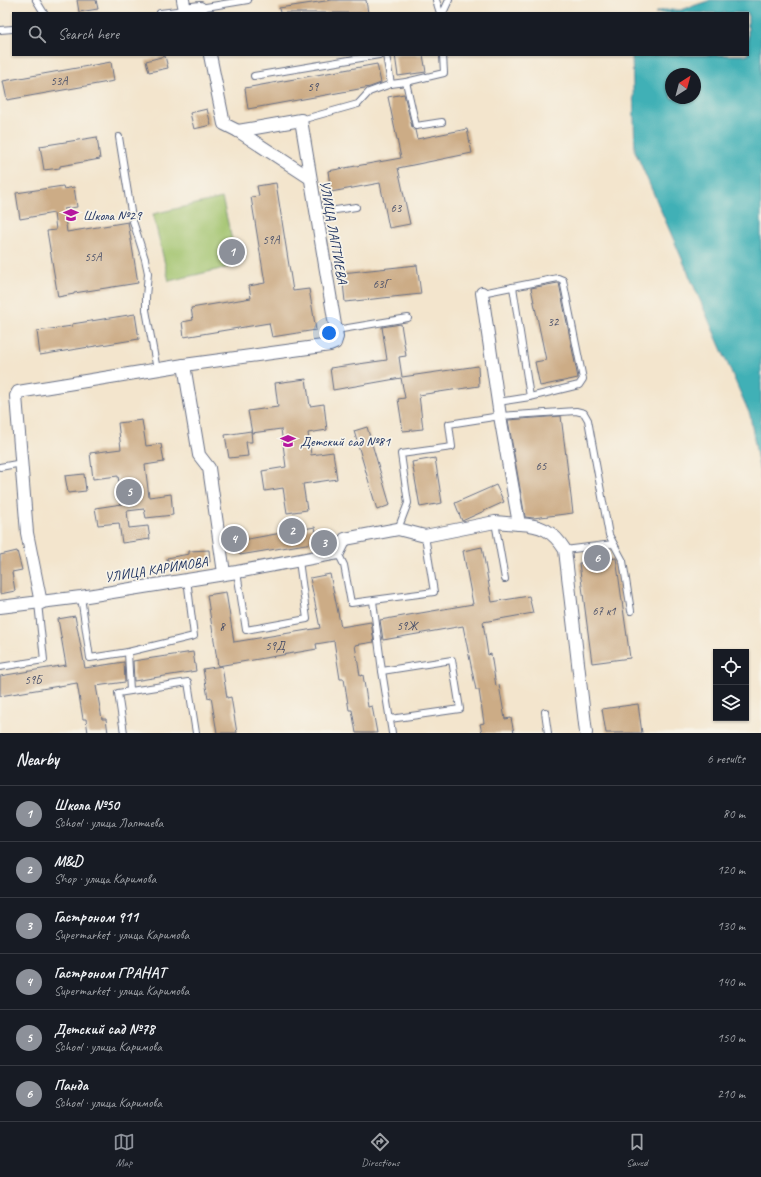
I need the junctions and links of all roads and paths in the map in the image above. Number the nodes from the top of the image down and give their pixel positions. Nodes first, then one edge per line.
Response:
1 (36, 0) edge
2 (248, 0) edge
3 (436, 0) edge
4 (449, 0) edge
5 (184, 5) edge
6 (201, 10) edge
7 (43, 12) edge
8 (163, 12) edge
9 (440, 12) edge
10 (443, 12) edge
11 (0, 30) edge
12 (12, 30) edge
13 (210, 56) edge
14 (373, 56) edge
15 (386, 56) edge
16 (443, 56) edge
17 (254, 76) dead end
18 (406, 82) junction
19 (391, 84) junction
20 (301, 120) junction
21 (442, 122) dead end
22 (238, 131) junction
23 (118, 138) dead end
24 (310, 178) junction
25 (356, 207) dead end
26 (316, 213) junction
27 (513, 287) junction
28 (482, 293) joint
29 (408, 318) dead end
30 (336, 330) junction
31 (184, 365) junction
32 (158, 370) junction
33 (530, 397) junction
34 (498, 402) junction
35 (500, 416) junction
36 (22, 463) junction
37 (0, 467) edge
38 (495, 522) junction
39 (519, 524) junction
40 (398, 529) junction
41 (425, 536) junction
42 (613, 544) junction
43 (565, 550) junction
44 (338, 553) junction
45 (298, 561) junction
46 (237, 572) junction
47 (224, 573) junction
48 (187, 579) junction
49 (506, 579) dead end
50 (81, 597) junction
51 (373, 601) junction
52 (40, 603) junction
53 (0, 607) edge
54 (631, 611) dead end
55 (128, 652) junction
56 (0, 667) edge
57 (382, 670) junction
58 (130, 692) junction
59 (545, 712) dead end
60 (390, 719) junction
61 (124, 733) edge
62 (196, 733) edge
63 (392, 733) edge
64 (548, 733) edge
65 (586, 733) edge

1 - 7 lane
2 - 6 lane
3 - 9 lane
4 - 10 lane
5 - 6 street
5 - 8 lane
11 - 12 lane
13 - 22 street, УЛИЦА ЛАПТИЕВА
14 - 17 lane
15 - 19 lane
16 - 18 lane
18 - 19 lane
18 - 21 lane
19 - 20 lane
20 - 22 street
20 - 24 street
22 - 24 street, УЛИЦА ЛАПТИЕВА
23 - 32 lane
24 - 26 street, УЛИЦА ЛАПТИЕВА
25 - 26 lane
26 - 30 street, УЛИЦА ЛАПТИЕВА
27 - 28 lane
27 - 33 lane
27 - 33 lane
28 - 34 street
29 - 30 lane
30 - 31 street, УЛИЦА ЛАПТИЕВА
31 - 32 street
31 - 47 street
32 - 36 street
33 - 34 lane
34 - 35 street
35 - 39 street
35 - 40 lane
35 - 42 lane
36 - 37 lane
36 - 52 street
38 - 39 street
38 - 41 street
38 - 49 lane
39 - 43 street
40 - 41 street
40 - 44 street
41 - 51 lane
42 - 43 lane
42 - 54 lane
43 - 65 street
44 - 45 street, УЛИЦА КАРИМОВА
44 - 51 lane
45 - 46 street, УЛИЦА КАРИМОВА
45 - 46 lane
46 - 47 street, УЛИЦА КАРИМОВА
47 - 48 street, УЛИЦА КАРИМОВА
48 - 50 street, УЛИЦА КАРИМОВА
48 - 55 lane
50 - 52 street, УЛИЦА КАРИМОВА
50 - 55 lane
51 - 57 lane
52 - 53 street, УЛИЦА КАРИМОВА
52 - 56 lane
55 - 58 lane
57 - 60 lane
57 - 60 lane
58 - 61 lane
58 - 62 lane
59 - 64 lane
60 - 63 lane

